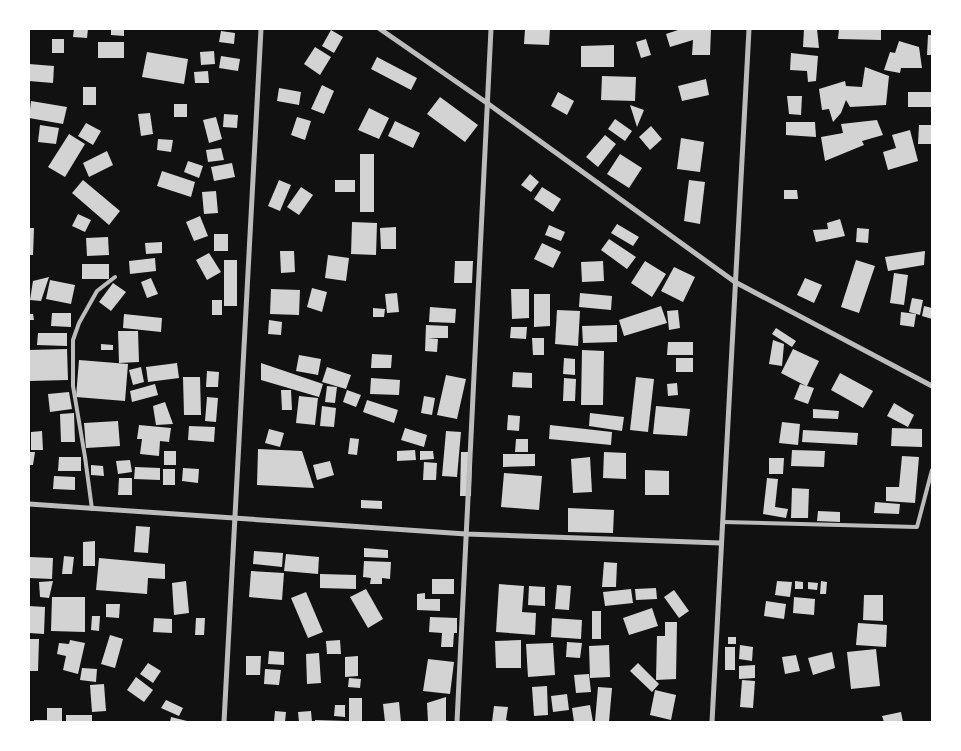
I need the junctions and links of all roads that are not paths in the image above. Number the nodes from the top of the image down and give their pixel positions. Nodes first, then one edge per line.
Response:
1 (261, 29) edge
2 (380, 29) edge
3 (491, 29) edge
4 (749, 29) edge
5 (487, 103) junction
6 (115, 277) dead end
7 (735, 282) junction
8 (932, 386) edge
9 (932, 470) edge
10 (29, 504) edge
11 (92, 509) junction
12 (235, 518) junction
13 (722, 522) junction
14 (466, 534) junction
15 (721, 543) junction
16 (224, 722) edge
17 (457, 722) edge
18 (712, 722) edge

1 - 12 street
2 - 5 street
3 - 5 street
4 - 7 street
5 - 7 street
5 - 14 street
6 - 11 lane
7 - 8 street
7 - 13 street
9 - 13 lane
10 - 11 street
11 - 12 street
12 - 14 street
12 - 16 street
13 - 15 street
14 - 15 street
14 - 17 street
15 - 18 street

